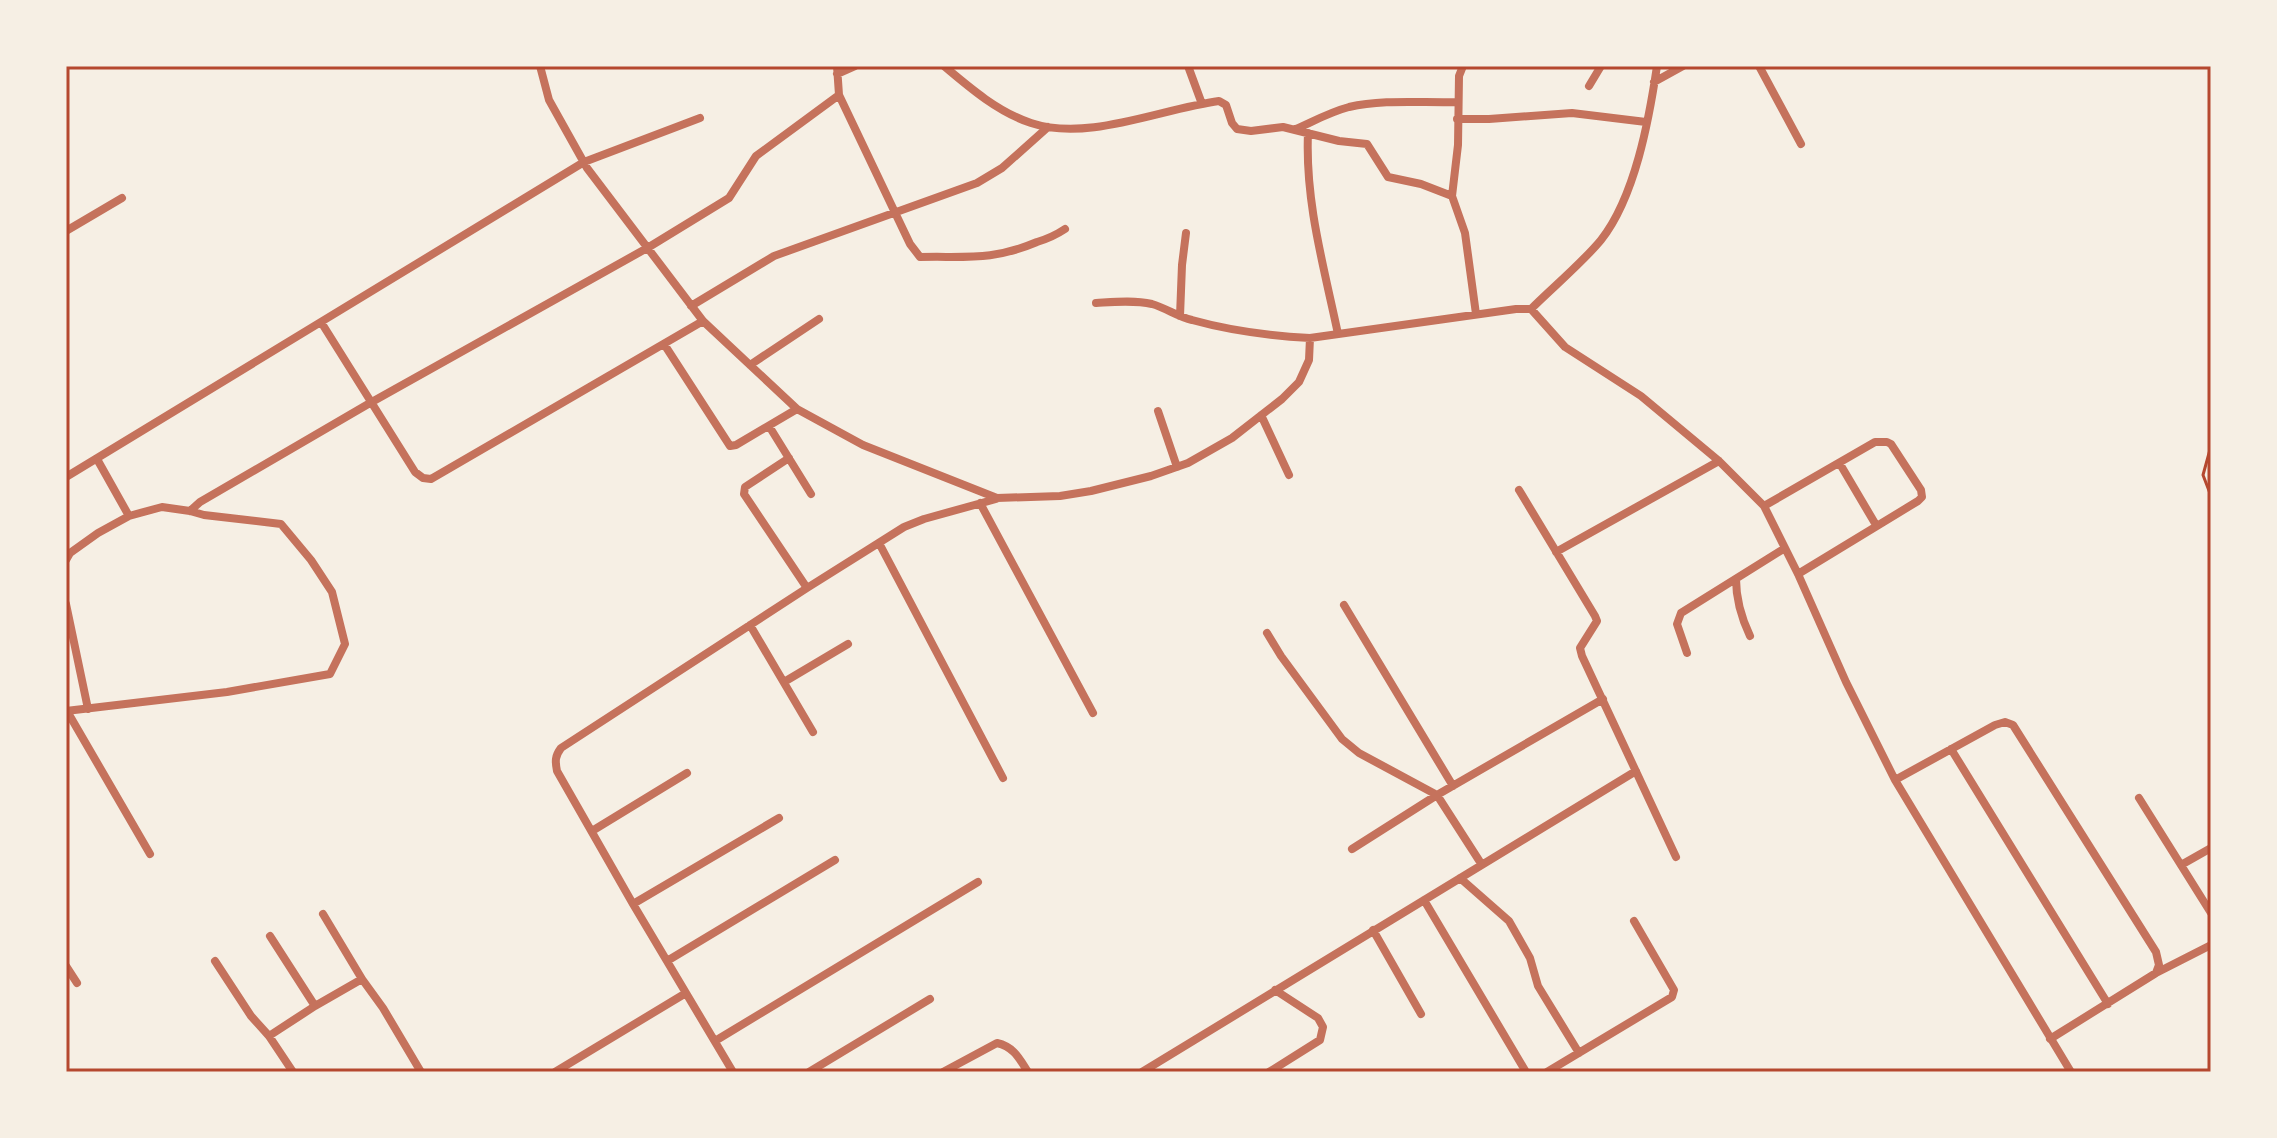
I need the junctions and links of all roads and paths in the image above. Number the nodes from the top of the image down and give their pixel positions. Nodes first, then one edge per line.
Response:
1 (540, 66) edge
2 (855, 66) edge
3 (944, 66) edge
4 (1188, 66) edge
5 (1463, 66) edge
6 (1601, 66) edge
7 (1657, 66) edge
8 (1683, 66) edge
9 (1759, 66) edge
10 (837, 70) edge
11 (1654, 82) junction
12 (1589, 86) dead end
13 (839, 95) junction
14 (1457, 102) junction
15 (1202, 104) junction
16 (700, 118) dead end
17 (1457, 119) junction
18 (1646, 122) junction
19 (1048, 127) junction
20 (1296, 130) junction
21 (1308, 133) junction
22 (1801, 144) dead end
23 (584, 162) junction
24 (1452, 196) junction
25 (122, 198) dead end
26 (895, 213) junction
27 (1065, 229) dead end
28 (66, 231) edge
29 (1186, 233) dead end
30 (649, 247) junction
31 (1096, 303) dead end
32 (691, 306) junction
33 (1531, 309) junction
34 (1476, 314) junction
35 (1180, 316) junction
36 (819, 319) dead end
37 (703, 321) junction
38 (321, 322) junction
39 (1338, 334) junction
40 (1310, 338) junction
41 (664, 344) junction
42 (750, 365) junction
43 (370, 403) junction
44 (797, 409) junction
45 (1158, 411) dead end
46 (1261, 415) junction
47 (769, 426) junction
48 (2211, 446) edge
49 (789, 458) junction
50 (97, 459) junction
51 (1719, 461) junction
52 (1840, 464) junction
53 (1177, 467) junction
54 (1289, 475) dead end
55 (66, 477) edge
56 (1519, 490) dead end
57 (811, 494) dead end
58 (2211, 496) edge
59 (997, 498) junction
60 (980, 503) junction
61 (1764, 506) junction
62 (190, 511) junction
63 (129, 516) junction
64 (1876, 525) junction
65 (879, 543) junction
66 (1785, 548) junction
67 (1556, 552) junction
68 (66, 560) edge
69 (1798, 574) junction
70 (1736, 579) junction
71 (807, 588) junction
72 (66, 604) edge
73 (1344, 605) dead end
74 (750, 625) junction
75 (1267, 633) dead end
76 (1750, 636) dead end
77 (848, 644) dead end
78 (1687, 653) dead end
79 (784, 682) junction
80 (1603, 699) junction
81 (88, 709) junction
82 (66, 711) edge
83 (1093, 713) dead end
84 (813, 732) dead end
85 (1951, 749) junction
86 (1636, 771) junction
87 (687, 773) dead end
88 (1003, 778) dead end
89 (1895, 780) junction
90 (1453, 786) junction
91 (1437, 795) junction
92 (2139, 798) dead end
93 (779, 818) dead end
94 (592, 831) junction
95 (2211, 848) edge
96 (1352, 849) dead end
97 (150, 854) dead end
98 (1676, 857) dead end
99 (835, 860) dead end
100 (1482, 865) junction
101 (2181, 865) junction
102 (1460, 878) junction
103 (978, 882) dead end
104 (1424, 900) junction
105 (633, 904) junction
106 (2211, 913) edge
107 (323, 914) dead end
108 (1634, 921) dead end
109 (1373, 930) junction
110 (270, 936) dead end
111 (2211, 945) edge
112 (215, 961) dead end
113 (667, 961) junction
114 (66, 966) edge
115 (2156, 973) junction
116 (362, 979) junction
117 (77, 983) dead end
118 (1275, 990) junction
119 (686, 993) junction
120 (930, 999) dead end
121 (2108, 1004) junction
122 (315, 1006) junction
123 (1421, 1014) dead end
124 (269, 1036) junction
125 (2050, 1039) junction
126 (715, 1041) junction
127 (1579, 1053) junction
128 (293, 1072) edge
129 (421, 1072) edge
130 (555, 1072) edge
131 (733, 1072) edge
132 (809, 1072) edge
133 (943, 1072) edge
134 (1028, 1072) edge
135 (1142, 1072) edge
136 (1269, 1072) edge
137 (1526, 1072) edge
138 (1547, 1072) edge
139 (2071, 1072) edge

1 - 23 street
2 - 10 street
3 - 19 street
4 - 15 street
5 - 14 street
6 - 12 street
7 - 11 street
8 - 11 street
9 - 22 street
10 - 13 street
11 - 18 street
13 - 26 street
13 - 30 street
14 - 17 street
14 - 20 street
15 - 19 street
15 - 20 street
16 - 23 street
17 - 18 street
17 - 24 street
18 - 33 street
19 - 26 street
20 - 21 street
21 - 24 street
21 - 39 street
23 - 30 street
23 - 38 street
24 - 34 street
25 - 28 street
26 - 27 street
26 - 32 street
29 - 35 street
30 - 32 street
30 - 43 street
31 - 35 street
32 - 37 street
33 - 34 street
33 - 51 street
34 - 39 street
35 - 40 street
36 - 42 street
37 - 41 street
37 - 42 street
38 - 43 street
38 - 50 street
39 - 40 street
40 - 46 street
41 - 43 street
41 - 47 street
42 - 44 street
43 - 62 street
44 - 47 street
44 - 59 street
45 - 53 street
46 - 53 street
46 - 54 street
47 - 49 street
48 - 58 path
49 - 57 street
49 - 71 street
50 - 55 street
50 - 63 street
51 - 61 street
51 - 67 street
52 - 61 street
52 - 64 street
52 - 64 street
53 - 59 street
56 - 67 street
59 - 60 street
60 - 65 street
60 - 83 street
61 - 66 street
62 - 63 street
62 - 81 street
63 - 68 street
64 - 69 street
65 - 71 street
65 - 88 street
66 - 69 street
66 - 70 street
67 - 80 street
69 - 89 street
70 - 76 street
70 - 78 street
71 - 74 street
72 - 81 street
73 - 90 street
74 - 79 street
74 - 94 street
75 - 91 street
77 - 79 street
79 - 84 street
80 - 86 street
80 - 90 street
81 - 82 street
82 - 97 street
85 - 89 street
85 - 115 street
85 - 121 street
86 - 98 street
86 - 100 street
87 - 94 street
89 - 125 street
90 - 91 street
91 - 96 street
91 - 100 street
92 - 101 street
93 - 105 street
94 - 105 street
95 - 101 street
99 - 113 street
100 - 102 street
101 - 106 street
102 - 104 street
102 - 127 street
103 - 126 street
104 - 109 street
104 - 137 street
105 - 113 street
107 - 116 street
108 - 127 street
109 - 118 street
109 - 123 street
110 - 122 street
111 - 115 street
112 - 124 street
113 - 119 street
114 - 117 street
115 - 121 street
116 - 122 street
116 - 129 street
118 - 135 street
118 - 136 street
119 - 126 street
119 - 130 street
120 - 132 street
121 - 125 street
122 - 124 street
124 - 128 street
125 - 139 street
126 - 131 street
127 - 138 street
133 - 134 street

